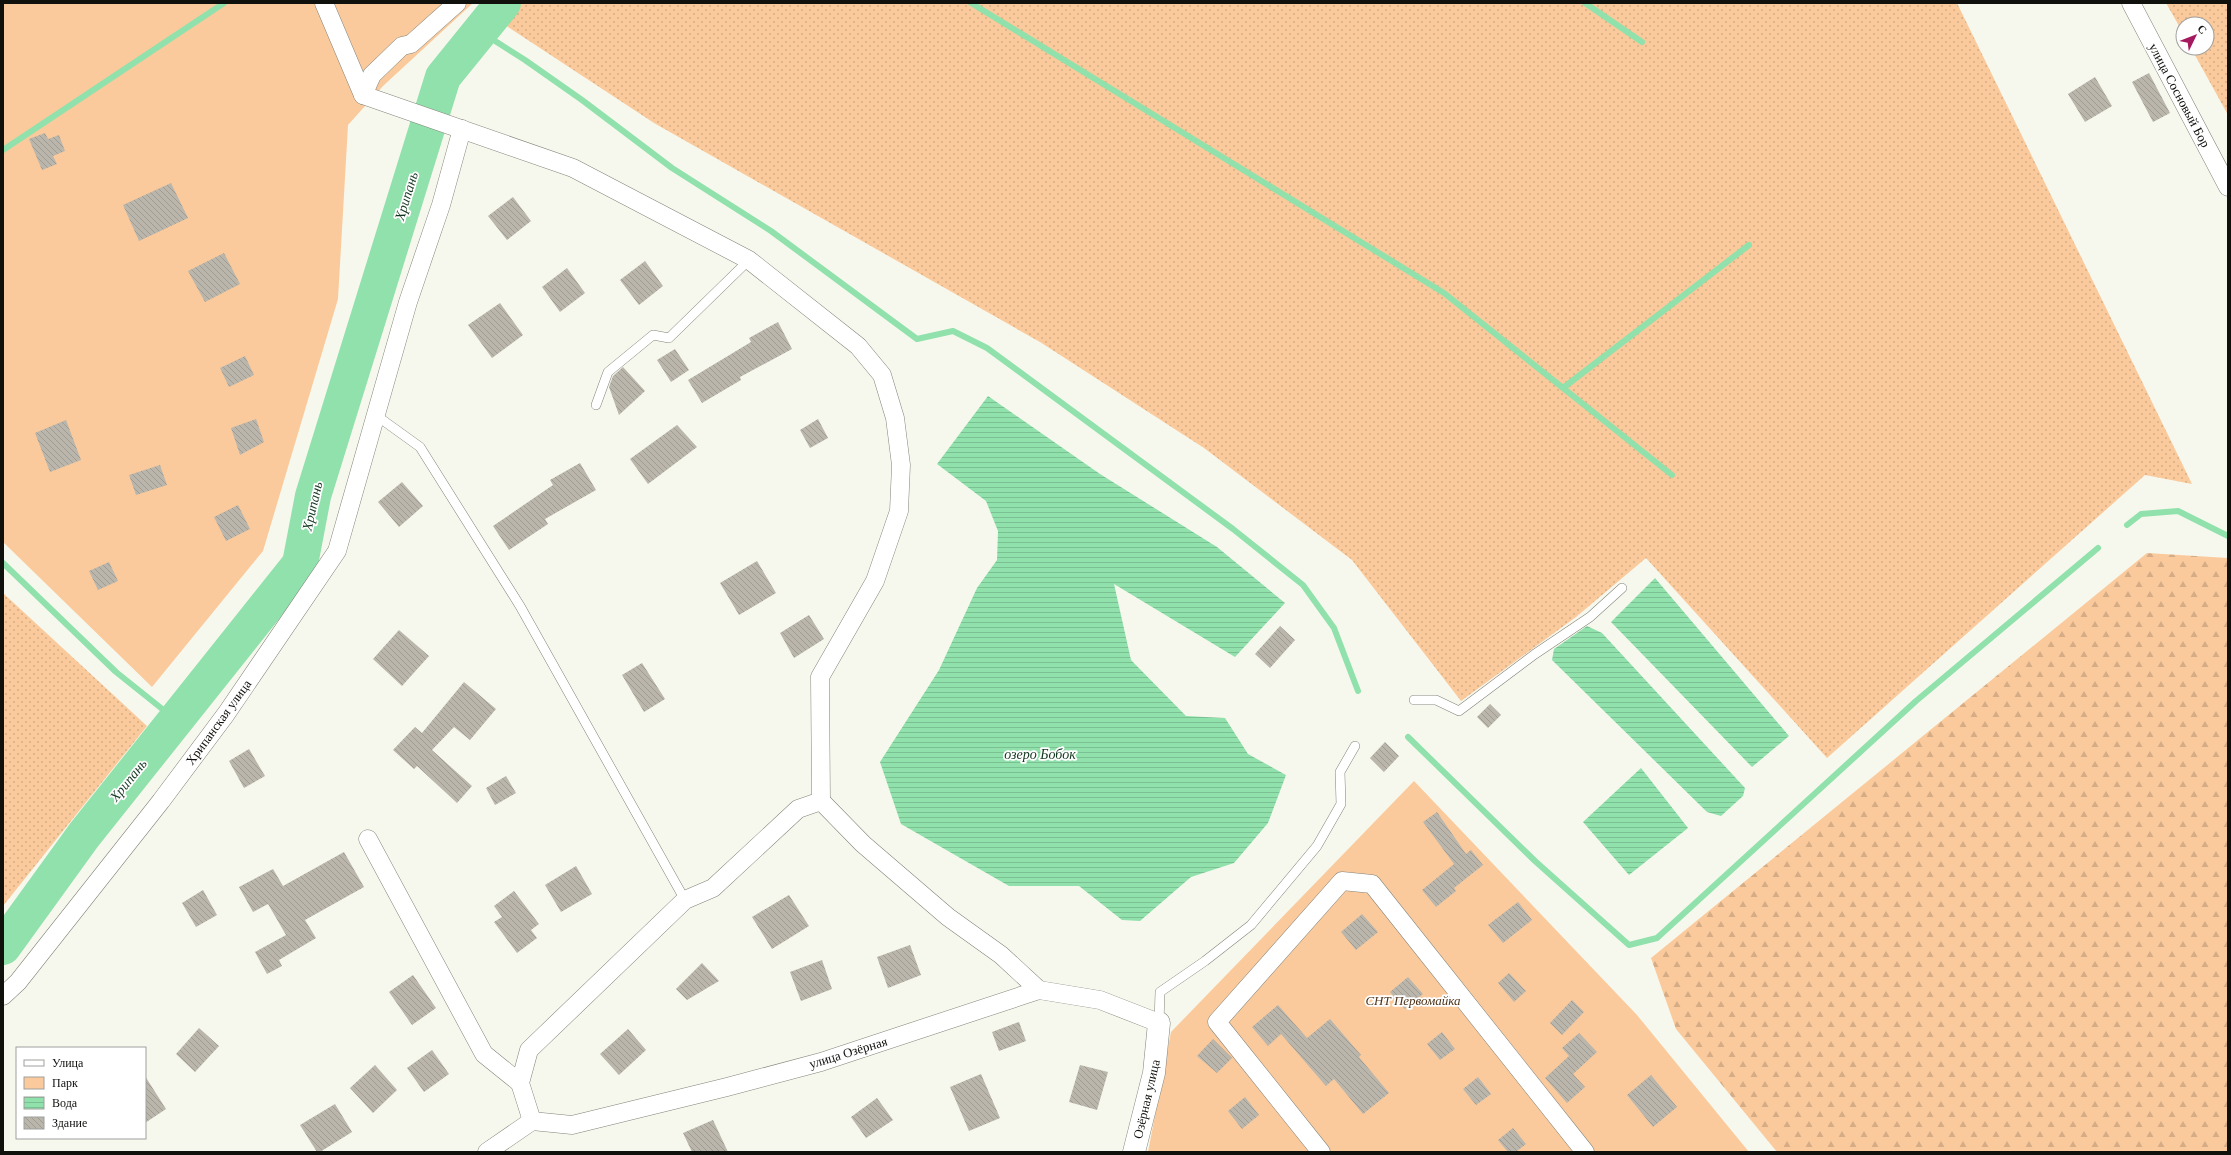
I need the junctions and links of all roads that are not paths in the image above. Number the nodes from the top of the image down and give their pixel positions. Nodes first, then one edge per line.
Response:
1 (324, 3) edge
2 (457, 3) edge
3 (2131, 3) edge
4 (363, 95) junction
5 (462, 129) junction
6 (2228, 187) edge
7 (750, 260) junction
8 (596, 405) dead end
9 (377, 416) junction
10 (1622, 588) dead end
11 (1414, 700) dead end
12 (1355, 746) dead end
13 (821, 801) junction
14 (368, 839) dead end
15 (685, 900) junction
16 (1039, 990) junction
17 (3, 996) edge
18 (1159, 1023) junction
19 (520, 1083) junction
20 (532, 1121) junction
21 (487, 1152) edge
22 (1134, 1152) edge
23 (1321, 1152) edge
24 (1585, 1152) edge

1 - 4 street
2 - 4 street
3 - 6 street, улица Сосновый Бор
4 - 5 street
5 - 7 street
5 - 9 street, Хрипанская улица
7 - 8 lane
7 - 13 street
9 - 15 lane
9 - 17 street, Хрипанская улица
10 - 11 lane
12 - 18 lane
13 - 15 street
13 - 16 street
14 - 19 street
15 - 19 street
16 - 18 street, улица Озёрная
16 - 20 street, улица Озёрная
18 - 22 street, Озёрная улица
19 - 20 street
20 - 21 street
23 - 24 street

